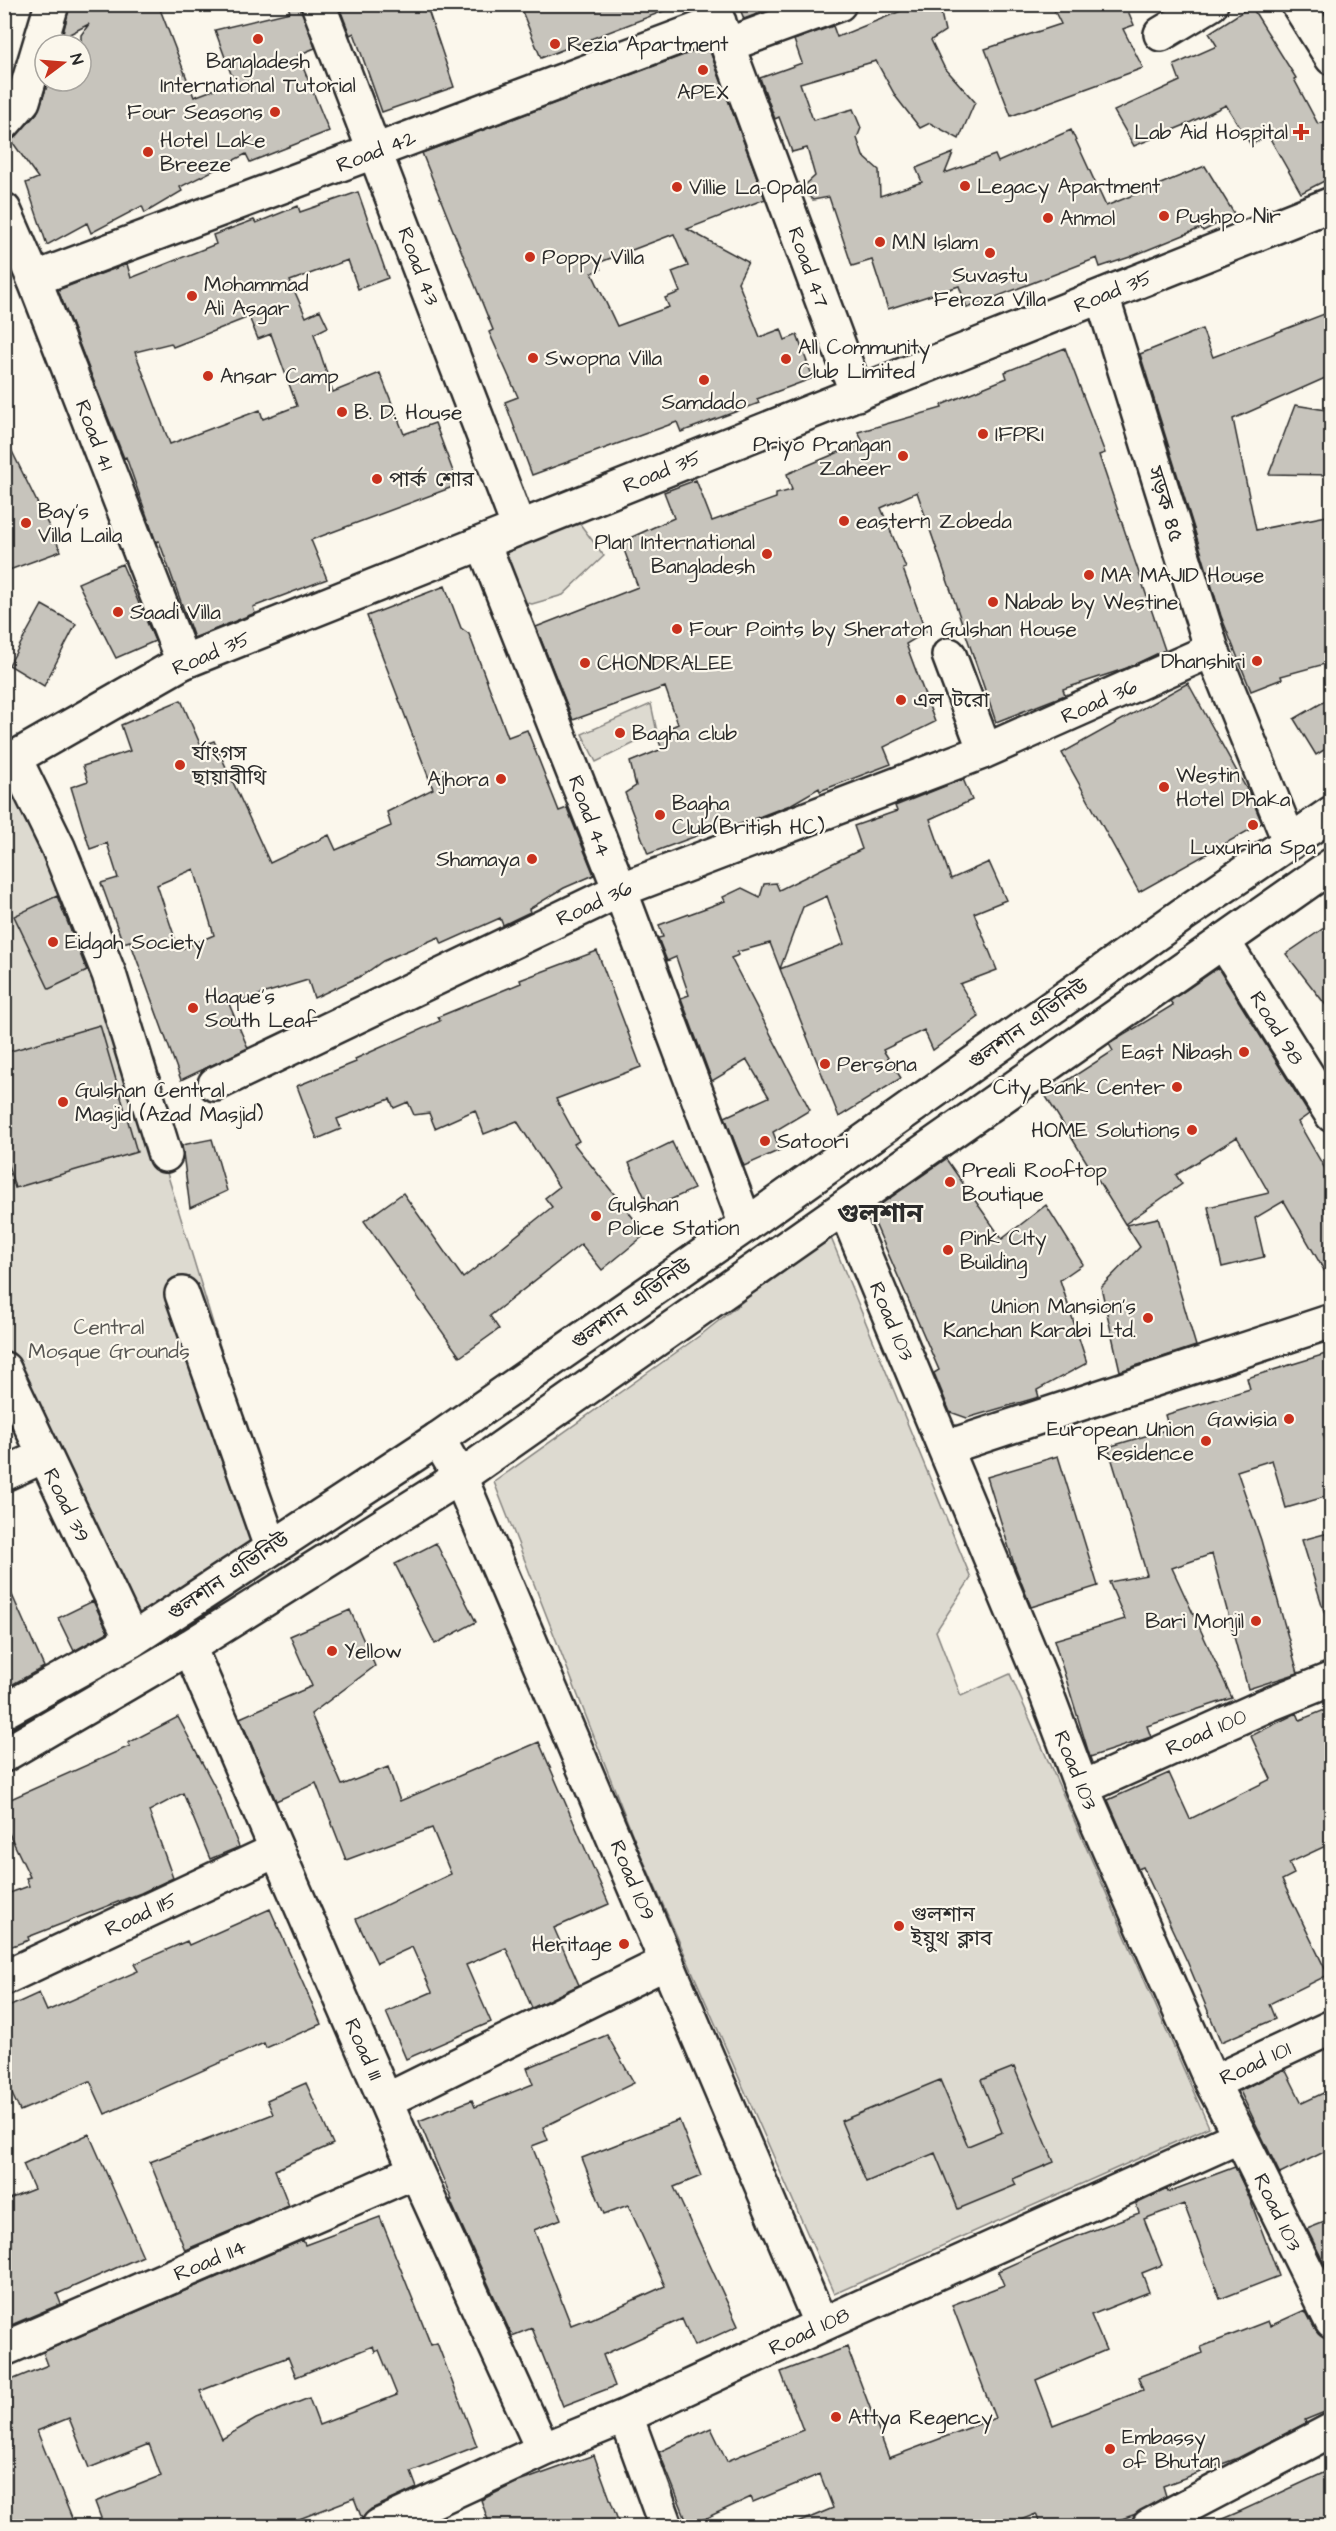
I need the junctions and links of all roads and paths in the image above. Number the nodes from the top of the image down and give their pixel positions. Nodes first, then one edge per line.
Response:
1 (52, 4) edge
2 (318, 4) edge
3 (838, 4) edge
4 (1211, 4) edge
5 (1298, 4) edge
6 (719, 24) edge
7 (1161, 34) dead end
8 (1332, 58) edge
9 (4, 123) edge
10 (375, 151) junction
11 (1332, 204) edge
12 (4, 210) edge
13 (34, 279) junction
14 (1102, 296) junction
15 (856, 394) junction
16 (519, 528) junction
17 (483, 543) junction
18 (1212, 650) junction
19 (949, 655) dead end
20 (183, 662) junction
21 (986, 751) junction
22 (9, 760) edge
23 (1332, 813) edge
24 (1290, 843) junction
25 (1332, 865) edge
26 (620, 890) junction
27 (1223, 941) junction
28 (215, 1084) dead end
29 (1332, 1115) edge
30 (165, 1155) dead end
31 (844, 1209) junction
32 (746, 1225) junction
33 (182, 1294) dead end
34 (1332, 1321) edge
35 (4, 1369) edge
36 (438, 1439) junction
37 (945, 1448) junction
38 (44, 1456) junction
39 (4, 1474) edge
40 (460, 1477) junction
41 (272, 1547) junction
42 (132, 1640) junction
43 (189, 1647) junction
44 (1332, 1679) edge
45 (4, 1711) edge
46 (4, 1755) edge
47 (1082, 1788) junction
48 (277, 1851) junction
49 (667, 1962) junction
50 (4, 1978) edge
51 (1332, 2027) edge
52 (1212, 2083) junction
53 (387, 2100) junction
54 (1240, 2136) junction
55 (416, 2171) junction
56 (1332, 2322) edge
57 (821, 2325) junction
58 (4, 2349) edge
59 (626, 2416) junction
60 (1332, 2430) edge
61 (543, 2450) junction
62 (379, 2526) edge
63 (666, 2526) edge
64 (1149, 2526) edge

1 - 9 street
2 - 10 street, Road 43
3 - 6 street, Road 42
4 - 7 street
5 - 8 street
6 - 10 street, Road 42
6 - 15 street, Road 47
10 - 13 street, Road 42
10 - 16 street, Road 43
11 - 14 street, Road 35
12 - 13 street, Road 41
13 - 20 street, Road 41
14 - 15 street, Road 35
14 - 18 street, সড়ক ৪৫
15 - 16 street, Road 35
16 - 17 street, Road 35
17 - 20 street, Road 35
17 - 26 street, Road 44
18 - 21 street, Road 36
18 - 24 street, সড়ক ৪৫
19 - 21 street
20 - 22 street, Road 35
21 - 26 street, Road 36
22 - 30 street
23 - 24 street, গুলশান এভিনিউ
24 - 32 street, গুলশান এভিনিউ
25 - 27 street, গুলশান এভিনিউ
26 - 28 street, Road 36
26 - 32 street, Road 44
27 - 29 street, Road 98
27 - 31 street, গুলশান এভিনিউ
31 - 37 street, Road 103
31 - 40 street, গুলশান এভিনিউ
32 - 36 street, গুলশান এভিনিউ
33 - 41 street
34 - 37 street
35 - 38 street, Road 39
36 - 40 street, Road 109
36 - 41 street, গুলশান এভিনিউ
37 - 47 street, Road 103
38 - 39 street
38 - 42 street, Road 39
40 - 43 street, গুলশান এভিনিউ
40 - 49 street, Road 109
41 - 42 street, গুলশান এভিনিউ
42 - 45 street, গুলশান এভিনিউ
43 - 46 street, গুলশান এভিনিউ
43 - 48 street, Road 111
44 - 47 street, Road 100
47 - 52 street, Road 103
48 - 50 street, Road 115
48 - 53 street, Road 111
49 - 53 street
49 - 57 street, Road 109
51 - 52 street, Road 101
52 - 54 street, Road 103
53 - 55 street, Road 111
54 - 56 street, Road 103
54 - 57 street, Road 108
55 - 58 street, Road 114
55 - 61 street, Road 111
57 - 59 street, Road 108
59 - 61 street, Road 108
59 - 63 street
60 - 64 street
61 - 62 street, Road 108

